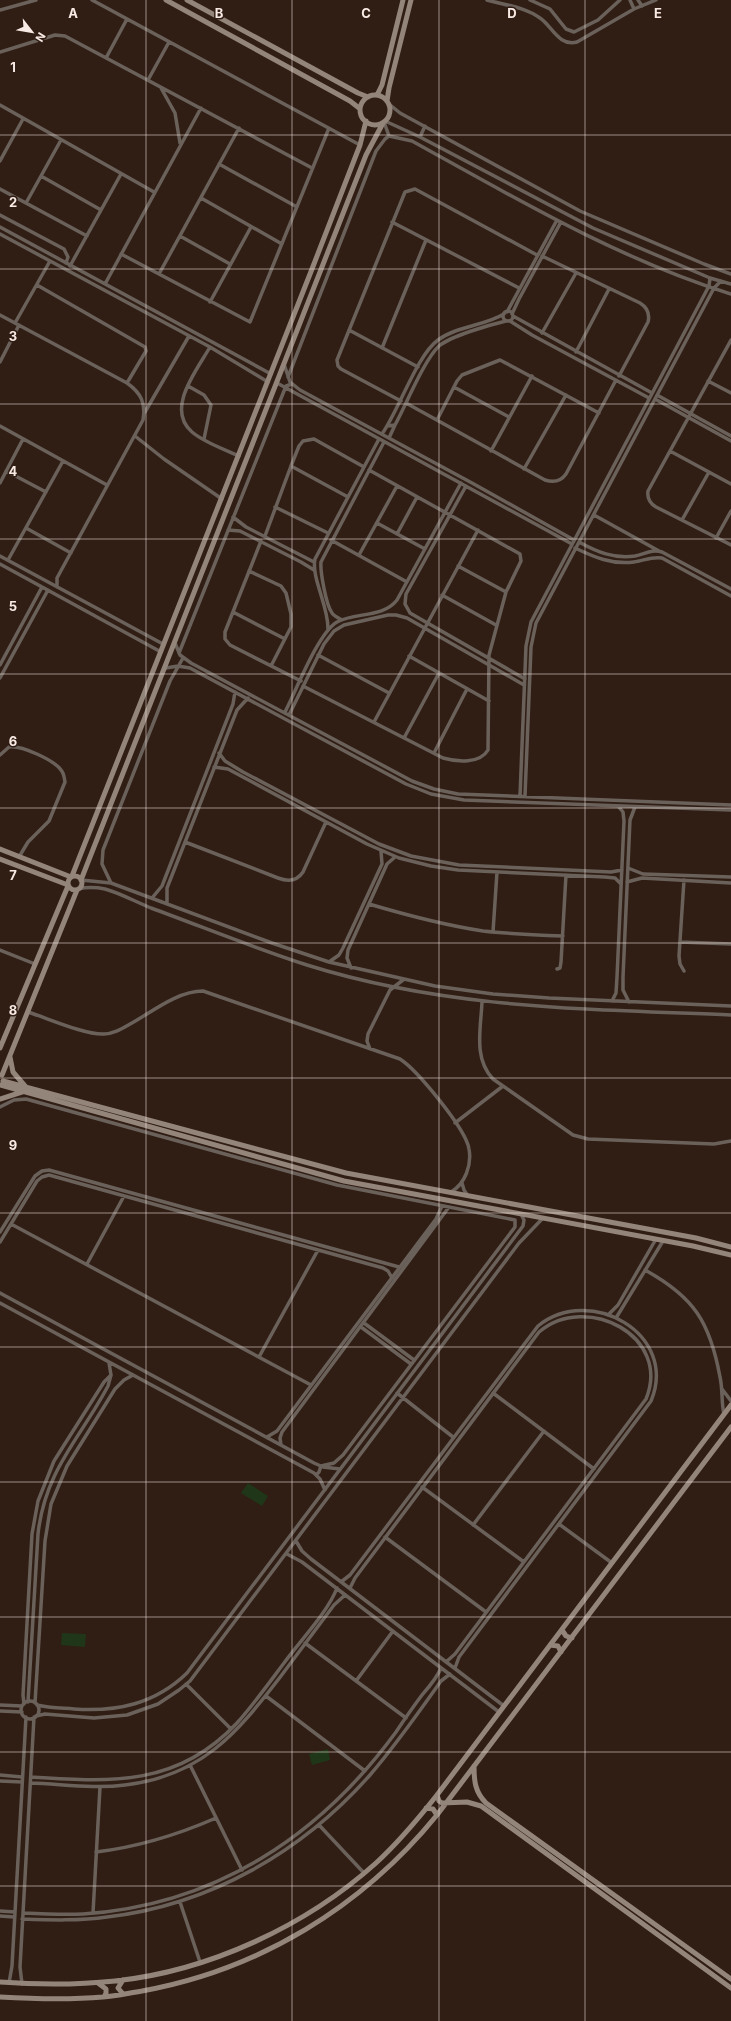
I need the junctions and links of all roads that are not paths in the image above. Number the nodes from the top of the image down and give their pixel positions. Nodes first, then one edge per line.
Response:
1 (36, 0) edge
2 (92, 0) edge
3 (166, 0) edge
4 (187, 0) edge
5 (403, 0) edge
6 (411, 0) edge
7 (487, 0) edge
8 (530, 0) edge
9 (620, 0) edge
10 (630, 0) edge
11 (638, 0) edge
12 (656, 0) edge
13 (642, 6) junction
14 (634, 9) junction
15 (0, 10) edge
16 (127, 20) junction
17 (169, 42) junction
18 (0, 52) edge
19 (106, 58) junction
20 (386, 67) junction
21 (394, 68) junction
22 (148, 80) junction
23 (159, 86) junction
24 (377, 94) junction
25 (368, 97) junction
26 (388, 102) junction
27 (0, 105) edge
28 (201, 108) junction
29 (359, 108) junction
30 (22, 118) junction
31 (366, 121) junction
32 (384, 122) junction
33 (425, 126) junction
34 (239, 128) junction
35 (329, 128) junction
36 (389, 136) junction
37 (420, 137) junction
38 (61, 140) junction
39 (180, 145) junction
40 (360, 145) junction
41 (0, 161) edge
42 (219, 164) junction
43 (312, 168) junction
44 (121, 174) junction
45 (41, 176) junction
46 (0, 189) edge
47 (154, 192) junction
48 (201, 198) junction
49 (26, 203) junction
50 (297, 207) junction
51 (101, 210) junction
52 (0, 215) edge
53 (557, 220) junction
54 (392, 222) junction
55 (561, 222) junction
56 (251, 226) junction
57 (0, 227) edge
58 (0, 234) edge
59 (87, 236) junction
60 (180, 236) junction
61 (426, 240) junction
62 (282, 244) junction
63 (38, 248) junction
64 (35, 253) junction
65 (121, 254) junction
66 (537, 255) junction
67 (542, 256) junction
68 (50, 261) junction
69 (66, 264) junction
70 (230, 264) junction
71 (70, 266) junction
72 (576, 273) junction
73 (159, 274) junction
74 (731, 274) edge
75 (710, 278) junction
76 (721, 281) junction
77 (105, 284) junction
78 (731, 284) edge
79 (36, 285) junction
80 (709, 286) junction
81 (519, 288) junction
82 (714, 288) junction
83 (609, 289) junction
84 (731, 294) edge
85 (210, 302) junction
86 (506, 313) junction
87 (0, 315) edge
88 (512, 315) junction
89 (508, 321) junction
90 (15, 323) junction
91 (19, 325) junction
92 (348, 330) junction
93 (542, 333) junction
94 (189, 336) junction
95 (731, 340) edge
96 (210, 347) junction
97 (382, 348) junction
98 (576, 352) junction
99 (0, 362) edge
100 (251, 364) junction
101 (284, 364) junction
102 (418, 368) junction
103 (248, 369) junction
104 (271, 374) junction
105 (532, 376) junction
106 (619, 376) junction
107 (288, 377) junction
108 (616, 380) junction
109 (708, 381) junction
110 (268, 382) junction
111 (127, 383) junction
112 (277, 383) junction
113 (292, 384) junction
114 (188, 386) junction
115 (454, 387) junction
116 (285, 388) junction
117 (731, 393) edge
118 (652, 394) junction
119 (566, 395) junction
120 (656, 397) junction
121 (649, 398) junction
122 (401, 401) junction
123 (406, 403) junction
124 (144, 412) junction
125 (599, 413) junction
126 (689, 416) junction
127 (350, 417) junction
128 (509, 417) junction
129 (437, 420) junction
130 (348, 422) junction
131 (395, 425) junction
132 (0, 426) edge
133 (387, 426) junction
134 (382, 434) junction
135 (135, 436) junction
136 (731, 436) edge
137 (389, 438) junction
138 (23, 439) junction
139 (204, 439) junction
140 (379, 439) junction
141 (731, 441) edge
142 (384, 442) junction
143 (670, 450) junction
144 (491, 451) junction
145 (239, 456) junction
146 (429, 459) junction
147 (63, 461) junction
148 (426, 464) junction
149 (291, 466) junction
150 (364, 467) junction
151 (524, 469) junction
152 (369, 470) junction
153 (6, 471) junction
154 (709, 472) junction
155 (0, 483) edge
156 (461, 483) junction
157 (731, 484) edge
158 (108, 485) junction
159 (397, 486) junction
160 (466, 486) junction
161 (46, 492) junction
162 (224, 493) junction
163 (232, 497) junction
164 (348, 497) junction
165 (417, 497) junction
166 (222, 499) junction
167 (275, 507) junction
168 (731, 511) edge
169 (446, 512) junction
170 (450, 514) junction
171 (594, 515) junction
172 (233, 517) junction
173 (682, 520) junction
174 (376, 523) junction
175 (241, 524) junction
176 (26, 528) junction
177 (228, 530) junction
178 (238, 530) junction
179 (478, 530) junction
180 (328, 533) junction
181 (397, 534) junction
182 (265, 536) junction
183 (716, 538) junction
184 (331, 540) junction
185 (261, 541) junction
186 (573, 542) junction
187 (579, 542) junction
188 (731, 546) edge
189 (576, 548) junction
190 (425, 549) junction
191 (290, 550) junction
192 (662, 552) junction
193 (71, 553) junction
194 (287, 554) junction
195 (359, 555) junction
196 (0, 556) edge
197 (8, 560) junction
198 (314, 562) junction
199 (0, 564) edge
200 (458, 566) junction
201 (690, 567) junction
202 (250, 571) junction
203 (315, 571) junction
204 (687, 572) junction
205 (57, 578) junction
206 (407, 582) junction
207 (49, 583) junction
208 (42, 587) junction
209 (57, 587) junction
210 (730, 588) edge
211 (48, 590) junction
212 (506, 592) junction
213 (442, 596) junction
214 (731, 596) edge
215 (80, 600) junction
216 (77, 606) junction
217 (233, 612) junction
218 (342, 620) junction
219 (427, 623) junction
220 (496, 625) junction
221 (425, 628) junction
222 (328, 630) junction
223 (285, 639) junction
224 (175, 643) junction
225 (163, 644) junction
226 (9, 649) junction
227 (14, 652) junction
228 (161, 652) junction
229 (179, 653) junction
230 (318, 655) junction
231 (409, 656) junction
232 (183, 658) junction
233 (489, 658) junction
234 (0, 665) edge
235 (489, 665) junction
236 (178, 666) junction
237 (271, 666) junction
238 (166, 668) junction
239 (439, 673) junction
240 (0, 678) edge
241 (525, 679) junction
242 (301, 681) junction
243 (524, 685) junction
244 (303, 686) junction
245 (467, 689) junction
246 (235, 692) junction
247 (389, 693) junction
248 (248, 698) junction
249 (489, 701) junction
250 (232, 708) junction
251 (237, 710) junction
252 (285, 712) junction
253 (289, 715) junction
254 (374, 722) junction
255 (332, 738) junction
256 (404, 738) junction
257 (330, 743) junction
258 (220, 753) junction
259 (434, 753) junction
260 (0, 754) edge
261 (230, 764) junction
262 (214, 767) junction
263 (228, 769) junction
264 (465, 794) junction
265 (520, 796) junction
266 (525, 796) junction
267 (464, 800) junction
268 (715, 804) junction
269 (731, 804) edge
270 (618, 806) junction
271 (635, 807) junction
272 (715, 810) junction
273 (731, 810) edge
274 (630, 820) junction
275 (624, 821) junction
276 (326, 822) junction
277 (185, 842) junction
278 (0, 849) edge
279 (381, 851) junction
280 (19, 857) junction
281 (395, 857) junction
282 (0, 859) edge
283 (485, 866) junction
284 (46, 867) junction
285 (380, 868) junction
286 (628, 868) junction
287 (384, 870) junction
288 (622, 870) junction
289 (485, 872) junction
290 (497, 872) junction
291 (605, 872) junction
292 (646, 874) junction
293 (43, 875) junction
294 (566, 875) junction
295 (71, 876) junction
296 (605, 876) junction
297 (731, 877) edge
298 (645, 879) junction
299 (81, 880) junction
300 (684, 880) junction
301 (627, 882) junction
302 (731, 882) edge
303 (111, 883) junction
304 (621, 884) junction
305 (68, 885) junction
306 (162, 886) junction
307 (167, 888) junction
308 (78, 890) junction
309 (152, 898) junction
310 (167, 904) junction
311 (369, 904) junction
312 (493, 932) junction
313 (563, 936) junction
314 (680, 942) junction
315 (731, 944) edge
316 (345, 945) junction
317 (350, 946) junction
318 (0, 950) edge
319 (330, 962) junction
320 (35, 964) junction
321 (351, 968) junction
322 (557, 969) dead end
323 (684, 971) dead end
324 (388, 976) junction
325 (617, 977) junction
326 (623, 977) junction
327 (404, 980) junction
328 (391, 988) junction
329 (581, 1000) junction
330 (612, 1001) junction
331 (482, 1002) junction
332 (628, 1002) junction
333 (731, 1006) edge
334 (580, 1009) junction
335 (28, 1012) junction
336 (731, 1015) edge
337 (0, 1048) edge
338 (370, 1048) junction
339 (10, 1055) junction
340 (1, 1074) edge
341 (1, 1084) edge
342 (503, 1086) junction
343 (30, 1088) junction
344 (24, 1092) junction
345 (59, 1099) junction
346 (0, 1100) edge
347 (0, 1106) edge
348 (456, 1123) junction
349 (731, 1141) edge
350 (462, 1183) junction
351 (405, 1185) junction
352 (418, 1187) junction
353 (403, 1192) junction
354 (450, 1193) junction
355 (416, 1195) junction
356 (124, 1196) junction
357 (468, 1196) junction
358 (442, 1206) junction
359 (449, 1207) junction
360 (521, 1214) junction
361 (543, 1218) junction
362 (229, 1219) junction
363 (11, 1224) junction
364 (228, 1225) junction
365 (0, 1232) edge
366 (513, 1239) junction
367 (656, 1240) junction
368 (663, 1241) junction
369 (0, 1242) edge
370 (519, 1243) junction
371 (731, 1247) edge
372 (318, 1250) junction
373 (731, 1255) edge
374 (381, 1262) junction
375 (87, 1264) junction
376 (380, 1267) junction
377 (399, 1267) junction
378 (645, 1270) junction
379 (392, 1278) junction
380 (0, 1293) edge
381 (619, 1302) junction
382 (0, 1303) edge
383 (624, 1305) junction
384 (608, 1315) junction
385 (616, 1318) junction
386 (364, 1323) junction
387 (361, 1327) junction
388 (74, 1333) junction
389 (69, 1341) junction
390 (428, 1341) junction
391 (433, 1345) junction
392 (518, 1350) junction
393 (522, 1353) junction
394 (259, 1357) junction
395 (654, 1358) junction
396 (414, 1360) junction
397 (648, 1360) junction
398 (108, 1362) junction
399 (411, 1364) junction
400 (111, 1375) junction
401 (133, 1375) junction
402 (108, 1386) junction
403 (310, 1386) junction
404 (722, 1389) junction
405 (115, 1390) junction
406 (396, 1393) junction
407 (494, 1393) junction
408 (403, 1398) junction
409 (731, 1401) edge
410 (731, 1405) edge
411 (290, 1413) junction
412 (724, 1414) junction
413 (294, 1416) junction
414 (731, 1427) edge
415 (544, 1432) junction
416 (454, 1435) junction
417 (356, 1436) junction
418 (267, 1437) junction
419 (460, 1437) junction
420 (362, 1440) junction
421 (280, 1445) junction
422 (321, 1466) junction
423 (340, 1469) junction
424 (594, 1469) junction
425 (316, 1475) junction
426 (420, 1480) junction
427 (424, 1486) junction
428 (325, 1490) junction
429 (308, 1512) junction
430 (315, 1516) junction
431 (559, 1524) junction
432 (473, 1525) junction
433 (385, 1537) junction
434 (296, 1541) junction
435 (287, 1554) junction
436 (311, 1559) junction
437 (524, 1562) junction
438 (612, 1563) junction
439 (306, 1566) junction
440 (341, 1582) junction
441 (337, 1588) junction
442 (350, 1588) junction
443 (345, 1595) junction
444 (245, 1597) junction
445 (496, 1600) junction
446 (251, 1602) junction
447 (500, 1603) junction
448 (378, 1610) junction
449 (486, 1612) junction
450 (321, 1614) junction
451 (373, 1616) junction
452 (325, 1617) junction
453 (562, 1630) junction
454 (393, 1631) junction
455 (572, 1638) junction
456 (305, 1643) junction
457 (550, 1645) junction
458 (561, 1652) junction
459 (446, 1662) junction
460 (441, 1668) junction
461 (455, 1668) junction
462 (450, 1674) junction
463 (356, 1681) junction
464 (29, 1684) junction
465 (186, 1684) junction
466 (475, 1684) junction
467 (36, 1685) junction
468 (470, 1690) junction
469 (266, 1696) junction
470 (422, 1696) junction
471 (427, 1700) junction
472 (254, 1702) junction
473 (25, 1704) junction
474 (36, 1704) junction
475 (0, 1705) edge
476 (258, 1706) junction
477 (504, 1706) junction
478 (65, 1708) junction
479 (0, 1711) edge
480 (22, 1712) junction
481 (500, 1712) junction
482 (64, 1716) junction
483 (35, 1717) junction
484 (26, 1718) junction
485 (406, 1718) junction
486 (231, 1729) junction
487 (25, 1736) junction
488 (33, 1737) junction
489 (201, 1752) junction
490 (204, 1757) junction
491 (190, 1765) junction
492 (474, 1766) junction
493 (365, 1771) junction
494 (0, 1775) edge
495 (22, 1776) junction
496 (31, 1777) junction
497 (0, 1781) edge
498 (357, 1781) junction
499 (22, 1782) junction
500 (31, 1783) junction
501 (361, 1784) junction
502 (100, 1787) junction
503 (437, 1795) junction
504 (446, 1804) junction
505 (426, 1808) junction
506 (437, 1815) junction
507 (216, 1818) junction
508 (319, 1825) junction
509 (18, 1847) junction
510 (27, 1848) junction
511 (96, 1852) junction
512 (270, 1854) junction
513 (273, 1859) junction
514 (242, 1870) junction
515 (364, 1873) junction
516 (180, 1902) junction
517 (0, 1911) edge
518 (15, 1912) junction
519 (23, 1913) junction
520 (93, 1913) junction
521 (83, 1914) junction
522 (0, 1916) edge
523 (14, 1917) junction
524 (22, 1919) junction
525 (82, 1919) junction
526 (12, 1961) junction
527 (20, 1961) junction
528 (200, 1962) junction
529 (724, 1974) junction
530 (731, 1979) edge
531 (123, 1980) junction
532 (720, 1980) junction
533 (0, 1982) edge
534 (9, 1983) junction
535 (96, 1983) junction
536 (22, 1984) junction
537 (731, 1988) edge
538 (123, 1994) junction
539 (0, 1997) edge
540 (104, 1997) junction

1 - 15 street
2 - 16 street
3 - 29 street
4 - 25 street
5 - 20 street
6 - 21 street
7 - 14 street
8 - 9 street
10 - 14 street
11 - 13 street
12 - 13 street
13 - 14 street
16 - 17 street
16 - 19 street
17 - 22 street
17 - 35 street
18 - 19 street
19 - 22 street
20 - 21 street
20 - 24 street
21 - 26 street
22 - 23 street
23 - 28 street
23 - 39 street
24 - 25 street
24 - 26 street
25 - 29 street
26 - 32 street
26 - 33 street
27 - 30 street
28 - 34 street
28 - 39 street
29 - 31 street
30 - 38 street
30 - 41 street
31 - 32 street
31 - 40 street
32 - 36 street
32 - 37 street
32 - 101 street
33 - 37 street
33 - 74 street
34 - 42 street
34 - 43 street
35 - 40 street
35 - 43 street
36 - 53 street
36 - 107 street
37 - 75 street
38 - 44 street
38 - 45 street
39 - 47 street
40 - 104 street
42 - 48 street
42 - 50 street
43 - 50 street
44 - 47 street
44 - 51 street
45 - 49 street
45 - 51 street
46 - 49 street
47 - 65 street
48 - 56 street
48 - 60 street
49 - 59 street
50 - 62 street
51 - 59 street
52 - 69 street
53 - 55 street
53 - 66 street
54 - 61 street
54 - 66 street
54 - 92 street
55 - 67 street
55 - 80 street
56 - 62 street
56 - 70 street
57 - 63 street
58 - 64 street
59 - 71 street
60 - 70 street
60 - 73 street
61 - 81 street
61 - 97 street
62 - 85 street
63 - 64 street
63 - 69 street
64 - 68 street
65 - 73 street
65 - 77 street
66 - 81 street
67 - 72 street
67 - 88 street
68 - 79 street
68 - 94 street
69 - 71 street
70 - 85 street
71 - 77 street
72 - 83 street
72 - 93 street
73 - 85 street
75 - 76 street
75 - 80 street
76 - 78 street
76 - 82 street
77 - 100 street
79 - 90 street
79 - 111 street
80 - 82 street
80 - 118 street
81 - 86 street
82 - 84 street
82 - 120 street
83 - 98 street
83 - 106 street
86 - 88 street
86 - 89 street
86 - 102 street
87 - 90 street
88 - 89 street
88 - 93 street
89 - 108 street
89 - 123 street
90 - 91 street
91 - 99 street
91 - 111 street
92 - 97 street
92 - 122 street
93 - 98 street
94 - 96 street
94 - 124 street
95 - 109 street
96 - 103 street
96 - 114 street
97 - 102 street
98 - 106 street
100 - 103 street
100 - 104 street
101 - 107 street
101 - 112 street
102 - 122 street
103 - 110 street
104 - 110 street
105 - 115 street
105 - 119 street
105 - 128 street
106 - 118 street
107 - 113 street
108 - 121 street
108 - 125 street
109 - 117 street
109 - 126 street
110 - 145 street
111 - 124 street
112 - 116 street
112 - 163 street
113 - 116 street
113 - 127 street
114 - 139 street
114 - 139 street
115 - 128 street
115 - 129 street
116 - 130 street
116 - 172 street
118 - 121 street
119 - 125 street
119 - 151 street
120 - 126 street
120 - 171 street
121 - 186 street
122 - 133 street
123 - 129 street
123 - 131 street
124 - 135 street
125 - 151 street
126 - 136 street
126 - 141 street
126 - 143 street
127 - 130 street
127 - 134 street
128 - 144 street
129 - 144 street
130 - 140 street
131 - 133 street
131 - 137 street
132 - 138 street
133 - 134 street
134 - 137 street
135 - 158 street
135 - 166 street
137 - 146 street
138 - 147 street
138 - 153 street
139 - 145 street
140 - 142 street
140 - 150 street
142 - 148 street
142 - 152 street
143 - 154 street
143 - 173 street
144 - 151 street
145 - 162 street
146 - 148 street
146 - 186 street
147 - 158 street
147 - 161 street
148 - 156 street
149 - 150 street
149 - 164 street
149 - 167 street
150 - 164 street
152 - 159 street
152 - 184 street
153 - 155 street
153 - 161 street
154 - 157 street
154 - 173 street
156 - 160 street
156 - 169 street
158 - 193 street
159 - 165 street
159 - 174 street
160 - 170 street
160 - 186 street
161 - 176 street
162 - 163 street
162 - 166 street
163 - 224 street
164 - 180 street
165 - 169 street
165 - 181 street
166 - 225 street
167 - 180 street
167 - 182 street
168 - 183 street
169 - 170 street
169 - 190 street
170 - 179 street
170 - 219 street
171 - 187 street
171 - 192 street
172 - 175 street
172 - 177 street
173 - 183 street
174 - 181 street
174 - 195 street
175 - 178 street
175 - 182 street
176 - 193 street
176 - 197 street
177 - 178 street
177 - 229 street
178 - 185 street
179 - 200 street
179 - 212 street
180 - 198 street
181 - 190 street
182 - 191 street
183 - 188 street
184 - 195 street
184 - 218 street
185 - 194 street
185 - 202 street
186 - 241 street
187 - 189 street
187 - 192 street
189 - 204 street
189 - 266 street
190 - 206 street
191 - 194 street
191 - 198 street
192 - 201 street
193 - 205 street
194 - 203 street
195 - 206 street
196 - 197 street
197 - 207 street
198 - 203 street
199 - 208 street
200 - 212 street
200 - 213 street
201 - 204 street
201 - 210 street
202 - 217 street
202 - 223 street
203 - 222 street
204 - 214 street
205 - 207 street
205 - 209 street
206 - 218 street
207 - 209 street
208 - 211 street
208 - 226 street
209 - 215 street
211 - 216 street
211 - 227 street
212 - 220 street
213 - 219 street
213 - 220 street
215 - 216 street
215 - 225 street
216 - 228 street
217 - 223 street
217 - 237 street
218 - 222 street
219 - 221 street
219 - 233 street
220 - 233 street
221 - 230 street
221 - 231 street
221 - 235 street
222 - 242 street
223 - 237 street
224 - 229 street
224 - 238 street
225 - 228 street
226 - 227 street
226 - 234 street
227 - 240 street
228 - 295 street
229 - 232 street
230 - 244 street
230 - 247 street
231 - 239 street
231 - 247 street
232 - 236 street
232 - 252 street
233 - 235 street
233 - 241 street
235 - 243 street
235 - 249 street
236 - 238 street
236 - 246 street
236 - 303 street
237 - 242 street
238 - 299 street
239 - 245 street
239 - 256 street
241 - 243 street
242 - 252 street
243 - 265 street
244 - 253 street
244 - 254 street
245 - 249 street
245 - 259 street
246 - 248 street
246 - 250 street
247 - 254 street
248 - 251 street
248 - 257 street
249 - 259 street
250 - 251 street
250 - 306 street
251 - 258 street
252 - 253 street
253 - 255 street
254 - 256 street
255 - 257 street
255 - 264 street
256 - 259 street
257 - 267 street
258 - 261 street
258 - 262 street
260 - 280 street
261 - 263 street
261 - 283 street
262 - 263 street
262 - 277 street
263 - 276 street
264 - 265 street
264 - 267 street
265 - 266 street
266 - 268 street
267 - 270 street
268 - 269 street
268 - 272 street
270 - 271 street
270 - 275 street
271 - 272 street
271 - 274 street
272 - 273 street
274 - 275 street
274 - 286 street
275 - 288 street
276 - 277 street
276 - 279 street
277 - 307 street
278 - 280 street
279 - 281 street
279 - 285 street
280 - 284 street
281 - 287 street
281 - 289 street
282 - 293 street
283 - 289 street
283 - 291 street
284 - 293 street
284 - 295 street
285 - 287 street
285 - 316 street
286 - 292 street
286 - 301 street
287 - 311 street
288 - 291 street
288 - 304 street
289 - 290 street
290 - 294 street
290 - 312 street
291 - 296 street
292 - 297 street
292 - 298 street
293 - 305 street
294 - 296 street
294 - 313 street
295 - 299 street
295 - 305 street
296 - 304 street
298 - 300 street
298 - 301 street
299 - 303 street
299 - 308 street
300 - 302 street
300 - 314 street
301 - 326 street
303 - 309 street
304 - 325 street
305 - 308 street
305 - 320 street
306 - 307 street
306 - 309 street
307 - 310 street
308 - 328 street
308 - 335 street
309 - 310 street
310 - 319 street
311 - 312 street
311 - 317 street
312 - 313 street
313 - 322 street
314 - 315 street
314 - 323 street
316 - 317 street
316 - 319 street
317 - 321 street
318 - 320 street
319 - 321 street
320 - 337 street
321 - 324 street
324 - 327 street
324 - 328 street
325 - 326 street
325 - 330 street
326 - 332 street
327 - 328 street
327 - 329 street
328 - 331 street
328 - 338 street
329 - 330 street
329 - 334 street
330 - 332 street
331 - 334 street
331 - 342 street
332 - 333 street
334 - 336 street
335 - 338 street
335 - 339 street
338 - 348 street
339 - 340 street
339 - 343 street
340 - 341 street
341 - 343 street
341 - 344 street
342 - 348 street
342 - 349 street
343 - 345 street
344 - 345 street
344 - 346 street
345 - 351 street
345 - 353 street
347 - 358 street
348 - 350 street
350 - 354 street
350 - 357 street
351 - 352 street
351 - 353 street
352 - 354 street
352 - 355 street
353 - 355 street
354 - 357 street
355 - 360 street
356 - 363 street
356 - 364 street
356 - 375 street
357 - 371 street
358 - 359 street
358 - 377 street
359 - 386 street
359 - 390 street
360 - 361 street
360 - 366 street
361 - 367 street
361 - 370 street
362 - 364 street
362 - 365 street
362 - 374 street
363 - 369 street
363 - 375 street
364 - 372 street
366 - 370 street
366 - 391 street
367 - 368 street
367 - 381 street
368 - 373 street
368 - 378 street
370 - 408 street
372 - 376 street
372 - 394 street
374 - 376 street
374 - 377 street
375 - 394 street
376 - 379 street
377 - 379 street
378 - 383 street
378 - 404 street
379 - 403 street
380 - 388 street
381 - 383 street
381 - 384 street
382 - 389 street
383 - 385 street
384 - 385 street
384 - 392 street
385 - 395 street
386 - 387 street
386 - 396 street
387 - 399 street
387 - 413 street
388 - 389 street
388 - 418 street
389 - 398 street
390 - 391 street
390 - 396 street
391 - 406 street
392 - 393 street
392 - 416 street
393 - 397 street
393 - 407 street
394 - 403 street
395 - 397 street
395 - 431 street
396 - 399 street
397 - 424 street
398 - 400 street
398 - 401 street
399 - 417 street
400 - 402 street
400 - 473 street
401 - 405 street
401 - 425 street
402 - 405 street
402 - 464 street
403 - 411 street
404 - 409 street
404 - 412 street
405 - 467 street
406 - 408 street
406 - 420 street
407 - 415 street
407 - 419 street
408 - 416 street
408 - 430 street
410 - 412 street
411 - 413 street
411 - 418 street
412 - 438 street
413 - 421 street
414 - 455 street
415 - 424 street
415 - 432 street
416 - 419 street
416 - 426 street
417 - 420 street
417 - 422 street
418 - 421 street
419 - 427 street
420 - 423 street
421 - 422 street
422 - 423 street
422 - 425 street
423 - 428 street
424 - 437 street
425 - 428 street
426 - 427 street
426 - 440 street
427 - 432 street
427 - 433 street
428 - 429 street
429 - 430 street
429 - 444 street
430 - 434 street
431 - 438 street
431 - 447 street
432 - 437 street
433 - 442 street
433 - 449 street
434 - 435 street
434 - 436 street
435 - 439 street
435 - 446 street
436 - 439 street
436 - 440 street
437 - 445 street
438 - 453 street
439 - 441 street
440 - 442 street
441 - 443 street
441 - 450 street
442 - 448 street
443 - 451 street
443 - 452 street
444 - 446 street
444 - 478 street
445 - 447 street
445 - 449 street
446 - 465 street
447 - 461 street
448 - 451 street
448 - 459 street
449 - 459 street
450 - 452 street
450 - 472 street
451 - 454 street
452 - 456 street
453 - 455 street
453 - 457 street
454 - 460 street
454 - 463 street
455 - 458 street
456 - 463 street
456 - 469 street
457 - 458 street
457 - 477 street
458 - 492 street
459 - 461 street
460 - 462 street
460 - 470 street
461 - 466 street
462 - 468 street
462 - 471 street
463 - 485 street
464 - 467 street
464 - 473 street
465 - 482 street
465 - 486 street
466 - 468 street
466 - 477 street
467 - 474 street
468 - 481 street
469 - 476 street
469 - 493 street
470 - 471 street
470 - 485 street
471 - 501 street
472 - 476 street
472 - 486 street
473 - 474 street
473 - 475 street
473 - 480 street
474 - 478 street
474 - 483 street
476 - 490 street
477 - 481 street
478 - 482 street
479 - 480 street
480 - 484 street
481 - 503 street
482 - 483 street
483 - 484 street
483 - 488 street
484 - 487 street
485 - 493 street
486 - 489 street
487 - 488 street
487 - 495 street
488 - 496 street
489 - 490 street
489 - 496 street
490 - 491 street
491 - 502 street
491 - 507 street
492 - 504 street
492 - 529 street
493 - 498 street
494 - 495 street
495 - 499 street
496 - 500 street
497 - 499 street
498 - 501 street
498 - 512 street
499 - 509 street
500 - 502 street
500 - 510 street
501 - 508 street
502 - 511 street
503 - 504 street
503 - 505 street
504 - 506 street
504 - 532 street
505 - 506 street
505 - 515 street
506 - 538 street
507 - 511 street
507 - 514 street
508 - 513 street
508 - 515 street
509 - 510 street
509 - 518 street
510 - 519 street
511 - 520 street
512 - 513 street
512 - 514 street
513 - 516 street
514 - 520 street
515 - 528 street
516 - 525 street
516 - 528 street
517 - 518 street
518 - 523 street
519 - 521 street
519 - 524 street
520 - 521 street
521 - 525 street
522 - 523 street
523 - 526 street
524 - 525 street
524 - 527 street
526 - 527 street
526 - 534 street
527 - 536 street
528 - 531 street
529 - 530 street
529 - 532 street
531 - 535 street
531 - 538 street
532 - 537 street
533 - 534 street
534 - 536 street
535 - 536 street
535 - 540 street
538 - 540 street
539 - 540 street

